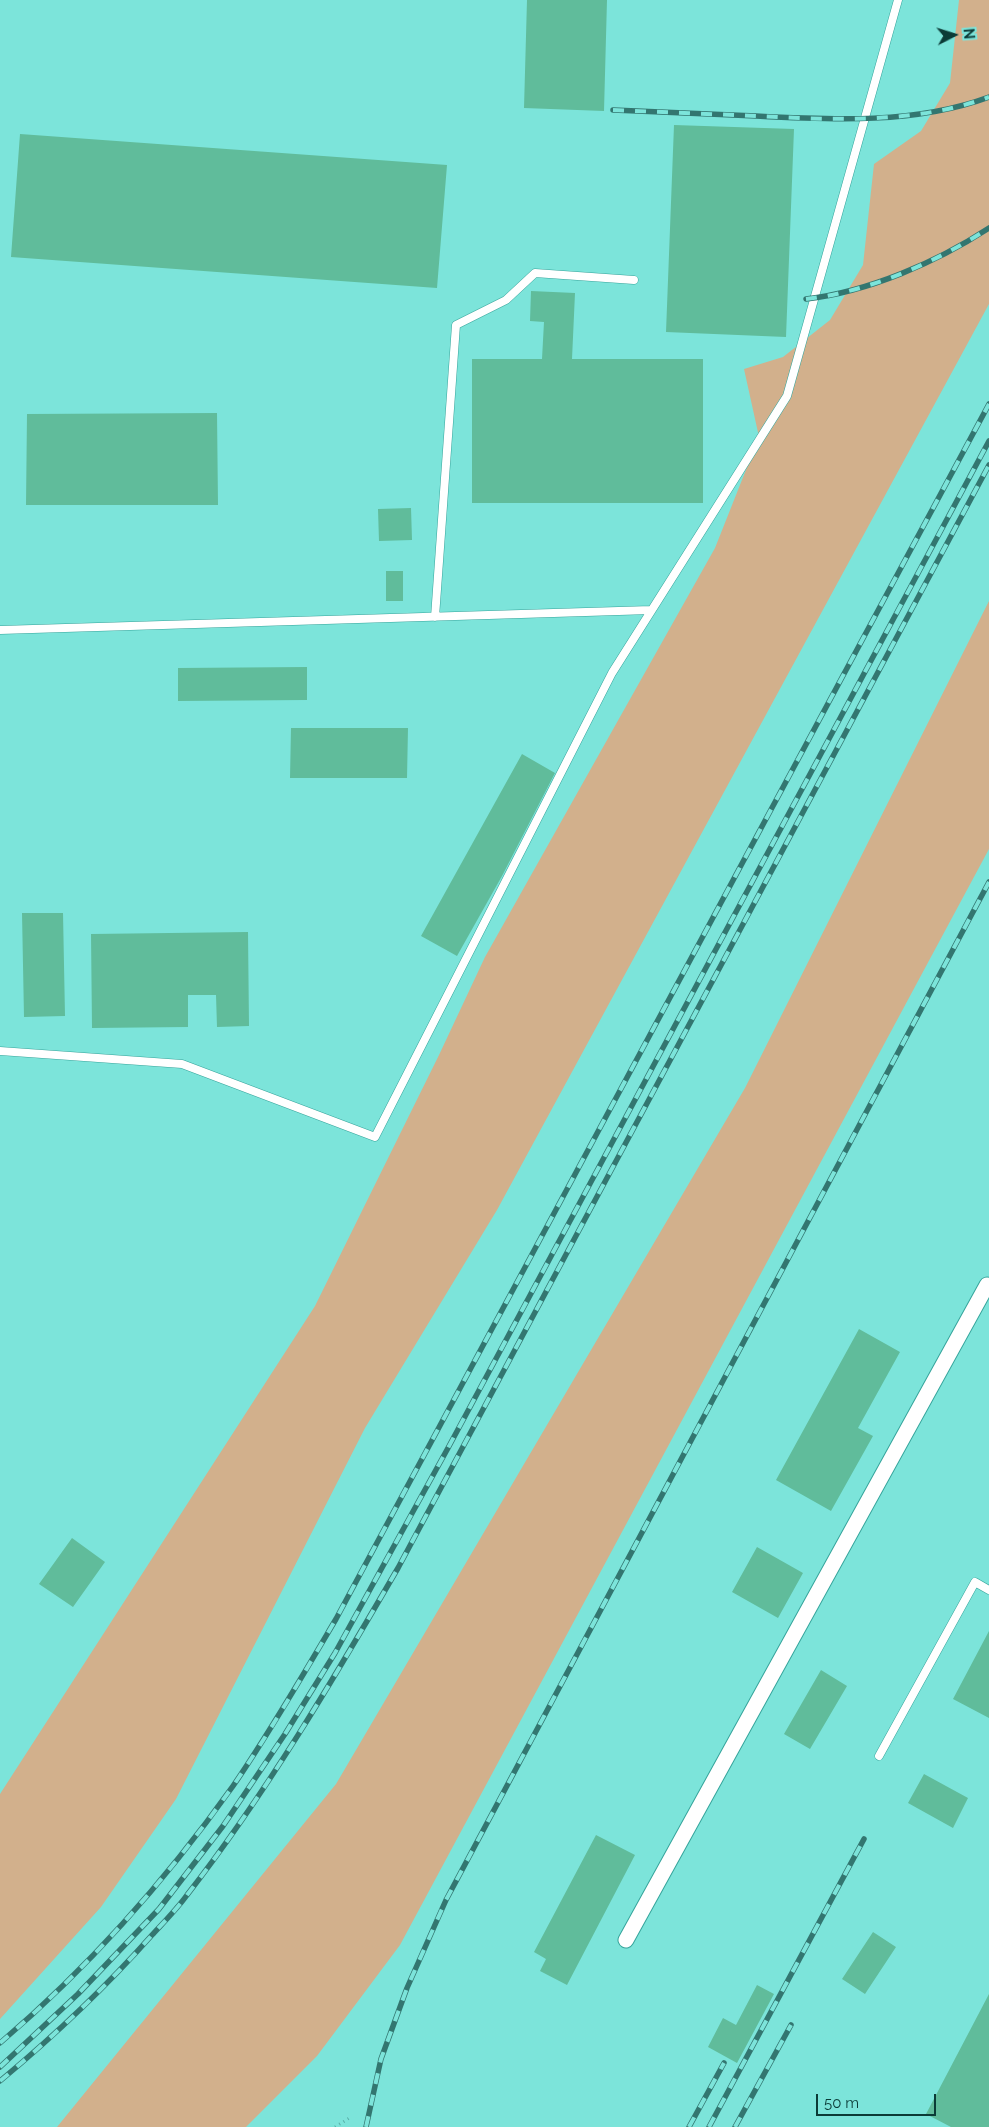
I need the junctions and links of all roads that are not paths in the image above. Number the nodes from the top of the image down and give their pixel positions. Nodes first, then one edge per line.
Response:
1 (898, 0) edge
2 (634, 280) dead end
3 (651, 610) junction
4 (435, 617) junction
5 (0, 630) edge
6 (0, 1051) edge
7 (989, 1286) edge
8 (989, 1590) edge
9 (879, 1756) dead end
10 (626, 1940) dead end

1 - 3 lane
2 - 4 lane
3 - 4 lane
3 - 6 lane
4 - 5 lane
7 - 10 street
8 - 9 lane

